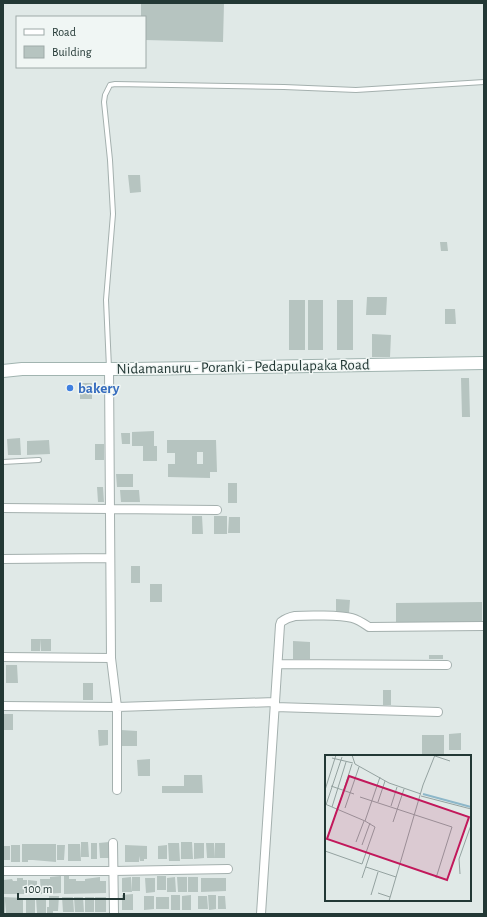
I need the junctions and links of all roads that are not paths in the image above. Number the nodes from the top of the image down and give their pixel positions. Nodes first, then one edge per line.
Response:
1 (484, 82) edge
2 (484, 363) edge
3 (109, 369) junction
4 (3, 371) edge
5 (39, 460) dead end
6 (3, 462) edge
7 (3, 508) edge
8 (109, 508) junction
9 (217, 510) dead end
10 (3, 558) edge
11 (110, 558) junction
12 (484, 626) edge
13 (3, 657) edge
14 (111, 658) junction
15 (278, 664) junction
16 (447, 665) dead end
17 (275, 705) junction
18 (3, 706) edge
19 (117, 707) junction
20 (438, 712) dead end
21 (117, 790) dead end
22 (113, 843) dead end
23 (228, 869) dead end
24 (3, 871) edge
25 (114, 871) junction
26 (114, 914) edge
27 (261, 914) edge

1 - 3 lane
2 - 3 main road, Nidamanuru - Poranki - Pedapulapaka Road
3 - 4 main road, Nidamanuru - Poranki - Pedapulapaka Road
3 - 8 street
5 - 6 lane
7 - 8 street
8 - 9 street
8 - 11 street
10 - 11 street
11 - 14 street
12 - 15 street
13 - 14 street
14 - 19 street
15 - 16 street
15 - 17 street
17 - 19 street
17 - 20 street
17 - 27 street
18 - 19 street
19 - 21 street
22 - 25 street
23 - 25 street
24 - 25 street
25 - 26 street

